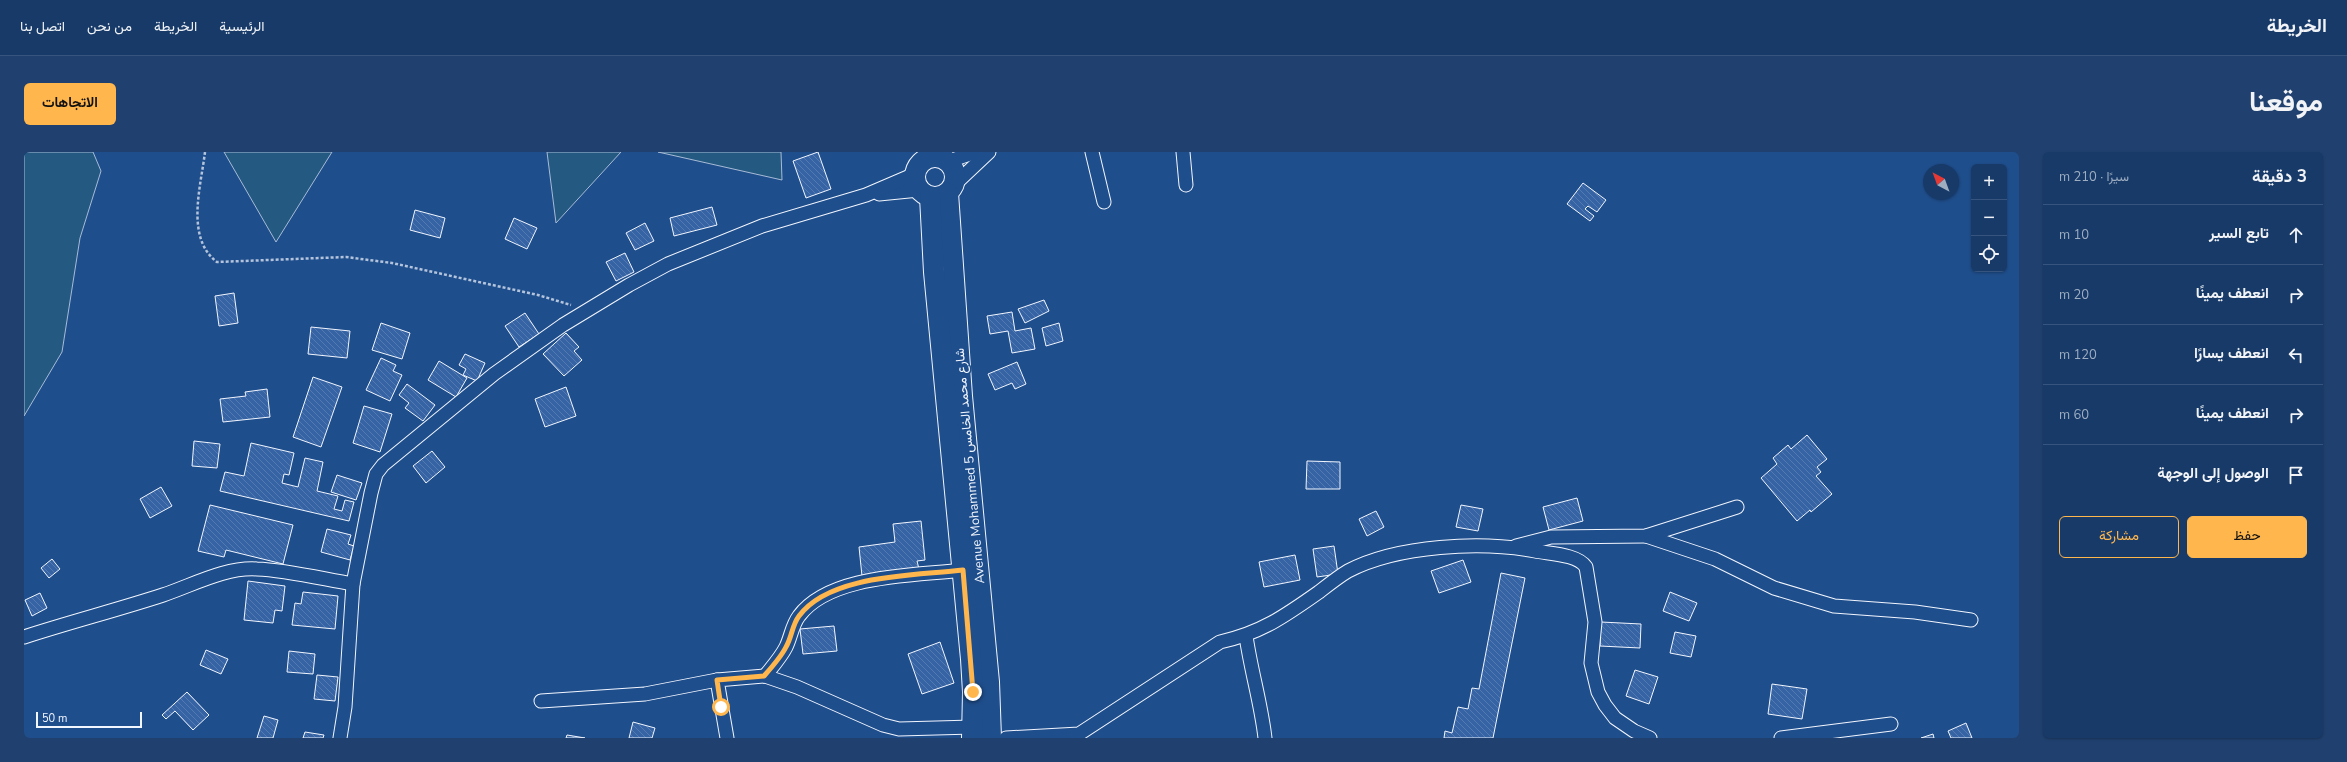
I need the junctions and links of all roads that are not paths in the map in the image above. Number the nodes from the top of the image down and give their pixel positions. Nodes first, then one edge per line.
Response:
1 (976, 152) edge
2 (989, 152) edge
3 (1092, 152) edge
4 (1183, 152) edge
5 (937, 156) edge
6 (1186, 185) dead end
7 (933, 188) junction
8 (1104, 202) dead end
9 (1737, 507) dead end
10 (1646, 536) junction
11 (1512, 547) junction
12 (963, 570) junction
13 (353, 584) junction
14 (1971, 620) dead end
15 (1246, 636) junction
16 (24, 637) edge
17 (764, 676) junction
18 (717, 680) junction
19 (541, 701) dead end
20 (1891, 724) dead end
21 (973, 732) edge
22 (340, 738) edge
23 (727, 738) edge
24 (991, 738) edge
25 (1006, 738) edge
26 (1265, 738) edge
27 (1650, 738) edge
28 (1780, 738) edge

1 - 5 street
2 - 7 street
3 - 8 street
4 - 6 street
5 - 7 main road
5 - 7 main road
7 - 12 main road, Avenue Mohammed 5 شارع محمد الخامس
7 - 13 street
7 - 24 main road, Avenue Mohammed 5 شارع محمد الخامس
9 - 10 street
10 - 11 street
10 - 14 street
11 - 15 street
11 - 27 street
12 - 17 street
12 - 21 main road, Avenue Mohammed 5 شارع محمد الخامس
13 - 16 street
13 - 22 street
15 - 25 street
15 - 26 street
17 - 18 street
17 - 21 street
18 - 19 street
18 - 23 street
20 - 28 street

